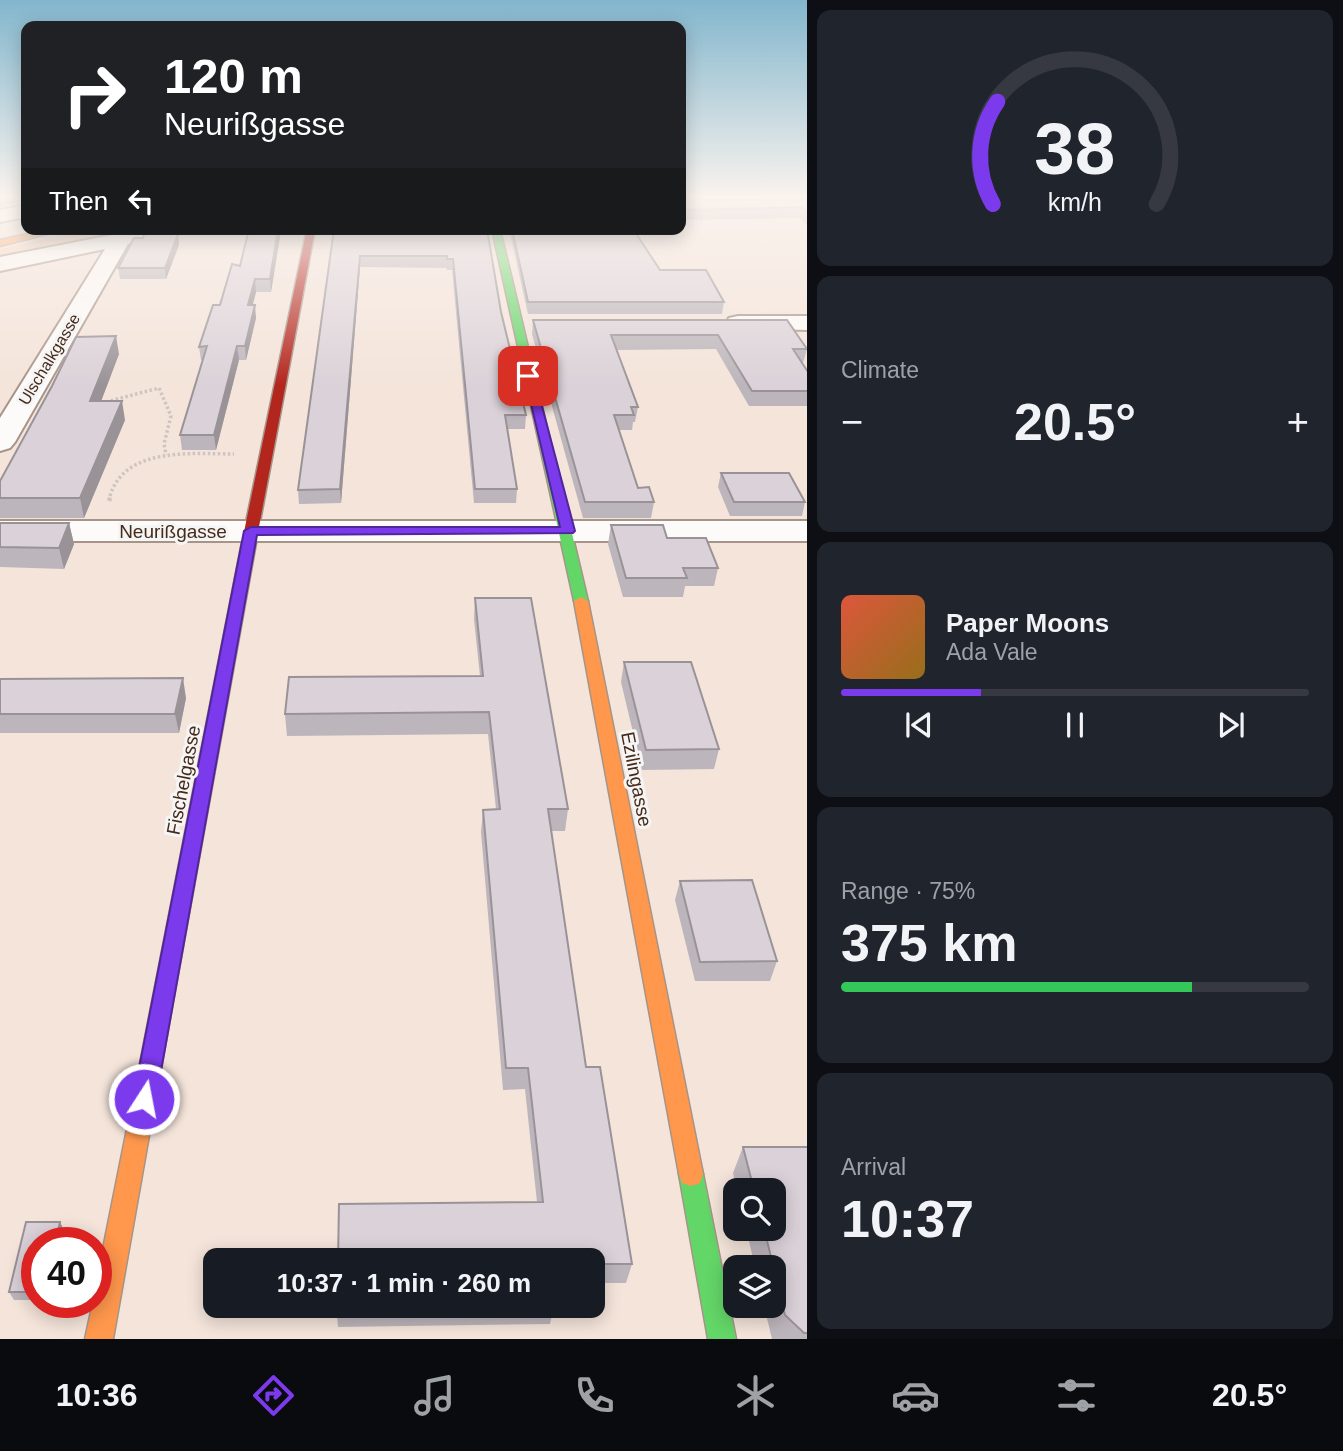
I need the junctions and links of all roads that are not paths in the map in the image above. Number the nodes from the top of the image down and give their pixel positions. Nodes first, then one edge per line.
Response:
1 (18, 260) edge
2 (108, 260) edge
3 (305, 260) edge
4 (502, 260) edge
5 (0, 264) edge
6 (710, 323) edge
7 (807, 323) edge
8 (515, 324) junction
9 (543, 324) edge
10 (0, 442) edge
11 (807, 530) edge
12 (0, 531) edge
13 (251, 531) junction
14 (568, 531) junction
15 (99, 1339) edge
16 (722, 1339) edge

1 - 5 street
2 - 10 street, Ulschalkgasse
3 - 13 street, Fischelgasse
4 - 8 street, Ezilingasse
6 - 7 street
8 - 9 street
8 - 14 street, Ezilingasse
11 - 14 street, Neurißgasse
12 - 13 street, Neurißgasse
13 - 14 street, Neurißgasse
13 - 15 street, Fischelgasse
14 - 16 street, Ezilingasse

